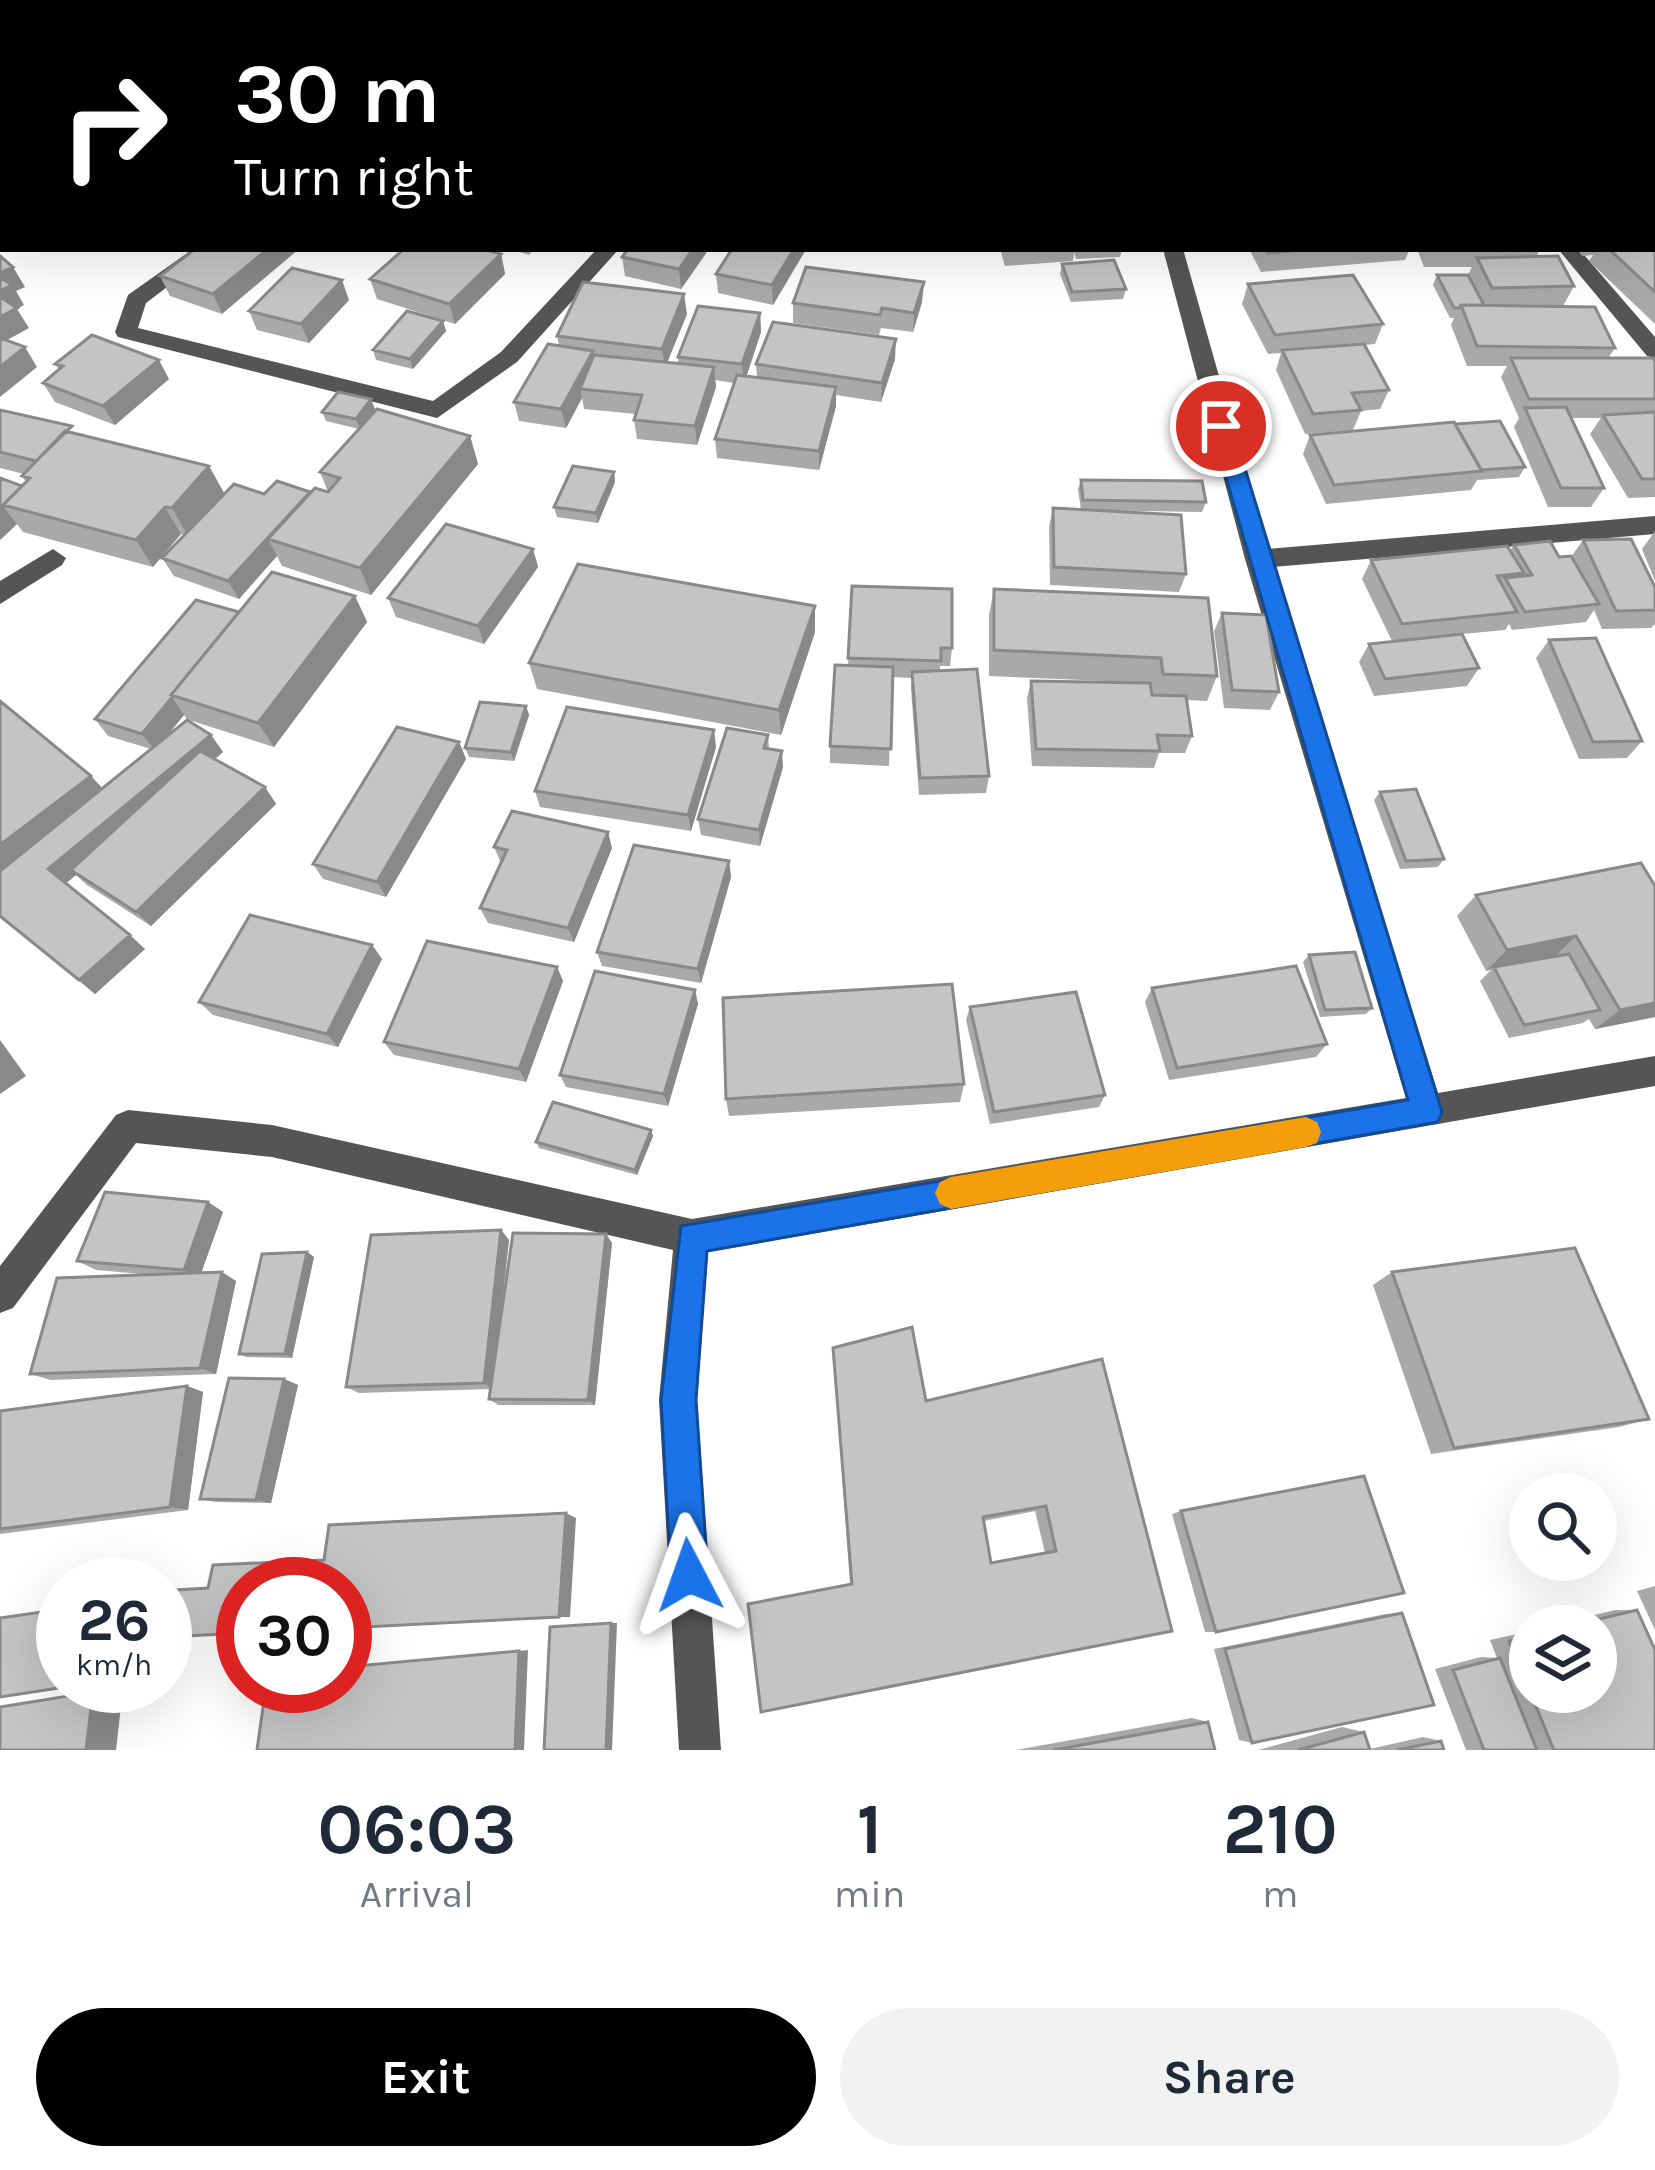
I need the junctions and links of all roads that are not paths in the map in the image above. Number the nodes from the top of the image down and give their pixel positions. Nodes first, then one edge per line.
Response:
1 (203, 252) edge
2 (606, 252) edge
3 (1174, 252) edge
4 (1571, 252) edge
5 (1655, 351) edge
6 (1655, 525) edge
7 (53, 558) edge
8 (1258, 559) junction
9 (0, 594) edge
10 (1655, 1071) edge
11 (1427, 1112) junction
12 (692, 1238) junction
13 (0, 1295) edge
14 (700, 1750) edge

1 - 2 street
3 - 8 street
4 - 5 street
6 - 8 street
7 - 9 street
8 - 11 street
10 - 11 street
11 - 12 street
12 - 13 street
12 - 14 street

